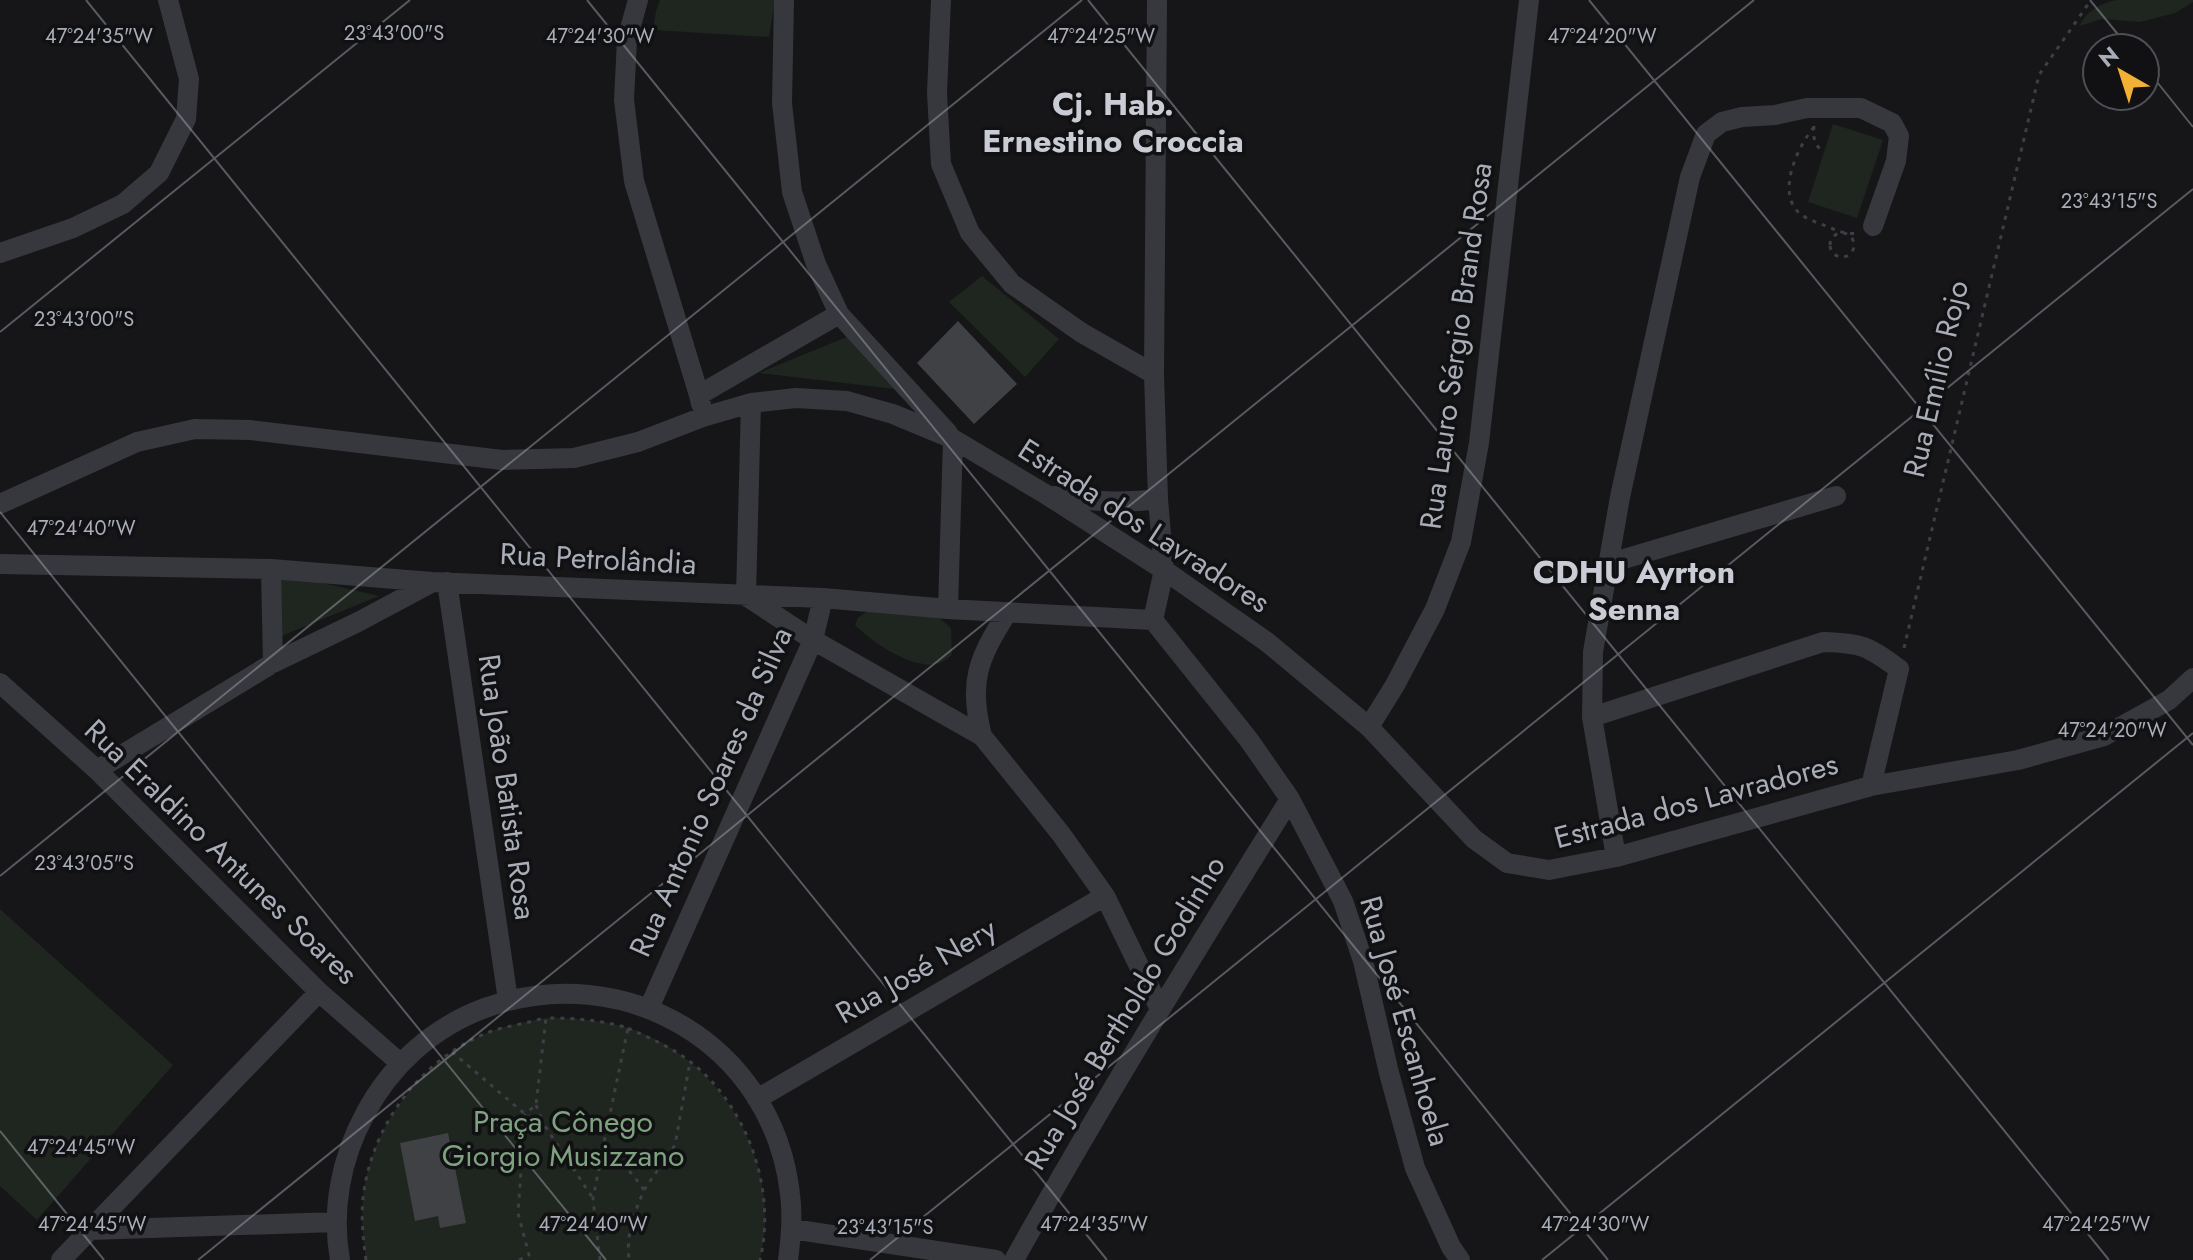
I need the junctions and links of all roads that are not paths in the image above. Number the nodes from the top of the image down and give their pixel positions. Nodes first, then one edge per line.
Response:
1 (168, 0) edge
2 (638, 0) edge
3 (784, 0) edge
4 (941, 0) edge
5 (1157, 0) edge
6 (1529, 0) edge
7 (1867, 228) road end
8 (0, 253) edge
9 (839, 314) junction
10 (1154, 374) junction
11 (699, 395) junction
12 (751, 403) junction
13 (703, 417) junction
14 (953, 439) junction
15 (1047, 495) junction
16 (1836, 496) dead end
17 (1158, 499) junction
18 (0, 504) edge
19 (0, 556) edge
20 (0, 564) edge
21 (1607, 564) junction
22 (40, 565) junction
23 (271, 569) junction
24 (1164, 570) junction
25 (440, 582) junction
26 (746, 596) junction
27 (823, 598) junction
28 (948, 609) junction
29 (1007, 613) junction
30 (1153, 620) junction
31 (813, 640) junction
32 (273, 663) junction
33 (2193, 678) edge
34 (0, 683) edge
35 (1592, 717) junction
36 (1369, 727) junction
37 (982, 736) junction
38 (97, 770) junction
39 (1871, 786) junction
40 (1290, 799) junction
41 (1616, 857) junction
42 (1105, 896) junction
43 (319, 992) junction
44 (508, 1000) junction
45 (649, 1008) junction
46 (1160, 1009) junction
47 (400, 1063) junction
48 (757, 1099) junction
49 (336, 1222) junction
50 (792, 1229) junction
51 (90, 1230) junction
52 (61, 1260) edge
53 (340, 1260) edge
54 (788, 1260) edge
55 (996, 1260) edge
56 (1014, 1260) edge
57 (1460, 1260) edge

1 - 8 street
2 - 11 street
3 - 9 street
4 - 10 street
5 - 10 street
6 - 36 street, Rua Lauro Sérgio Brand Rosa
7 - 21 street
9 - 11 street
9 - 14 street
10 - 17 street
11 - 13 street
12 - 13 street
12 - 14 street
12 - 26 street
13 - 18 street
14 - 15 street, Estrada dos Lavradores
14 - 28 street
15 - 17 street
15 - 24 street, Estrada dos Lavradores
16 - 21 street
17 - 24 street
19 - 22 street
20 - 22 street
21 - 35 street
22 - 23 street, Rua Petrolândia
23 - 25 street, Rua Petrolândia
23 - 32 street
24 - 30 street
24 - 36 street, Estrada dos Lavradores
25 - 26 street, Rua Petrolândia
25 - 32 street
25 - 44 street, Rua João Batista Rosa
26 - 27 street, Rua Petrolândia
26 - 31 street
27 - 28 street, Rua Petrolândia
27 - 31 street, Rua Antonio Soares da Silva
28 - 29 street, Rua Petrolândia
29 - 30 street, Rua Petrolândia
29 - 37 street
30 - 40 street, Rua José Escanhoela
31 - 37 street
31 - 45 street, Rua Antonio Soares da Silva
32 - 38 street
33 - 39 street, Estrada dos Lavradores
34 - 38 street, Rua Eraldino Antunes Soares
35 - 39 street
35 - 41 street
36 - 41 street, Estrada dos Lavradores
37 - 42 street
38 - 43 street, Rua Eraldino Antunes Soares
39 - 41 street, Estrada dos Lavradores
40 - 46 street, Rua José Bertholdo Godinho
40 - 57 street, Rua José Escanhoela
42 - 46 street
42 - 48 street, Rua José Nery
43 - 47 street, Rua Eraldino Antunes Soares
43 - 51 street
44 - 45 street
44 - 47 street
45 - 48 street
46 - 56 street, Rua José Bertholdo Godinho
47 - 49 street
48 - 50 street
49 - 51 street
49 - 53 street
50 - 54 street
50 - 55 street
51 - 52 street

